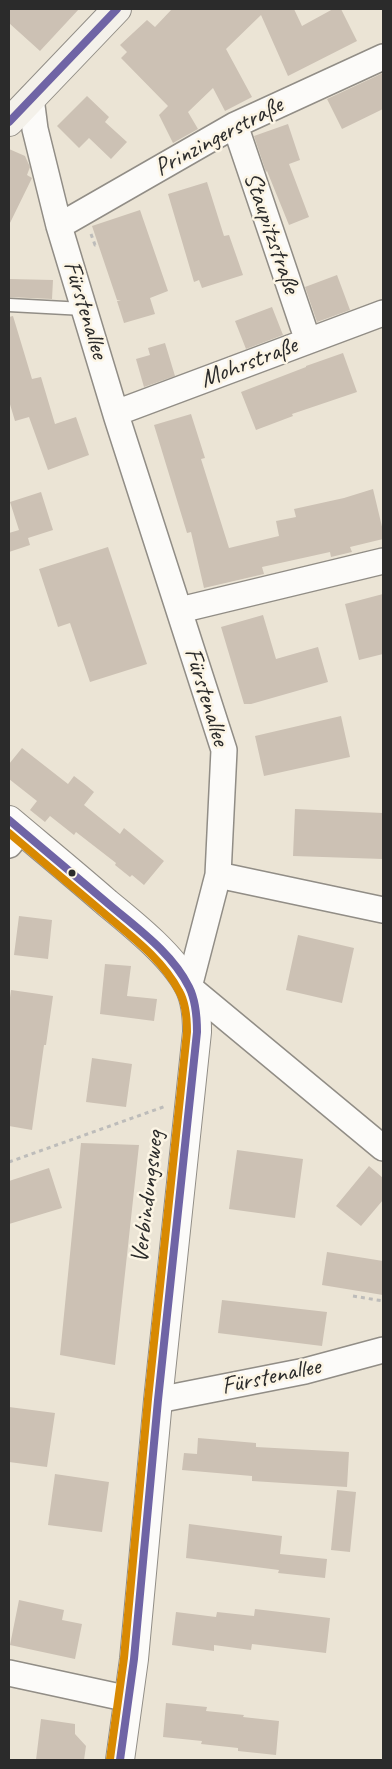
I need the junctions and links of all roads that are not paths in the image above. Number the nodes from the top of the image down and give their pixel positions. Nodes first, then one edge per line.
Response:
1 (117, 9) edge
2 (383, 57) edge
3 (31, 98) junction
4 (9, 122) edge
5 (235, 125) junction
6 (59, 226) junction
7 (9, 305) edge
8 (84, 309) junction
9 (383, 313) edge
10 (308, 341) junction
11 (116, 413) junction
12 (383, 561) edge
13 (180, 610) junction
14 (13, 832) edge
15 (218, 876) junction
16 (383, 910) edge
17 (189, 987) junction
18 (383, 1148) edge
19 (383, 1350) edge
20 (158, 1400) junction
21 (9, 1673) edge
22 (129, 1699) junction
23 (120, 1760) edge

1 - 3 main road
2 - 5 street, Prinzingerstraße
3 - 4 main road
3 - 6 street, Fürstenallee
5 - 6 street, Prinzingerstraße
5 - 10 street, Staupitzstraße
6 - 8 street, Fürstenallee
7 - 8 lane
8 - 11 street, Fürstenallee
9 - 10 street, Mohrstraße
10 - 11 street, Mohrstraße
11 - 13 street, Fürstenallee
12 - 13 street
13 - 15 street, Fürstenallee
14 - 17 street
15 - 16 street
15 - 17 street, Fürstenallee
17 - 18 street
17 - 20 street
19 - 20 street, Fürstenallee
20 - 22 street
21 - 22 street
22 - 23 street

